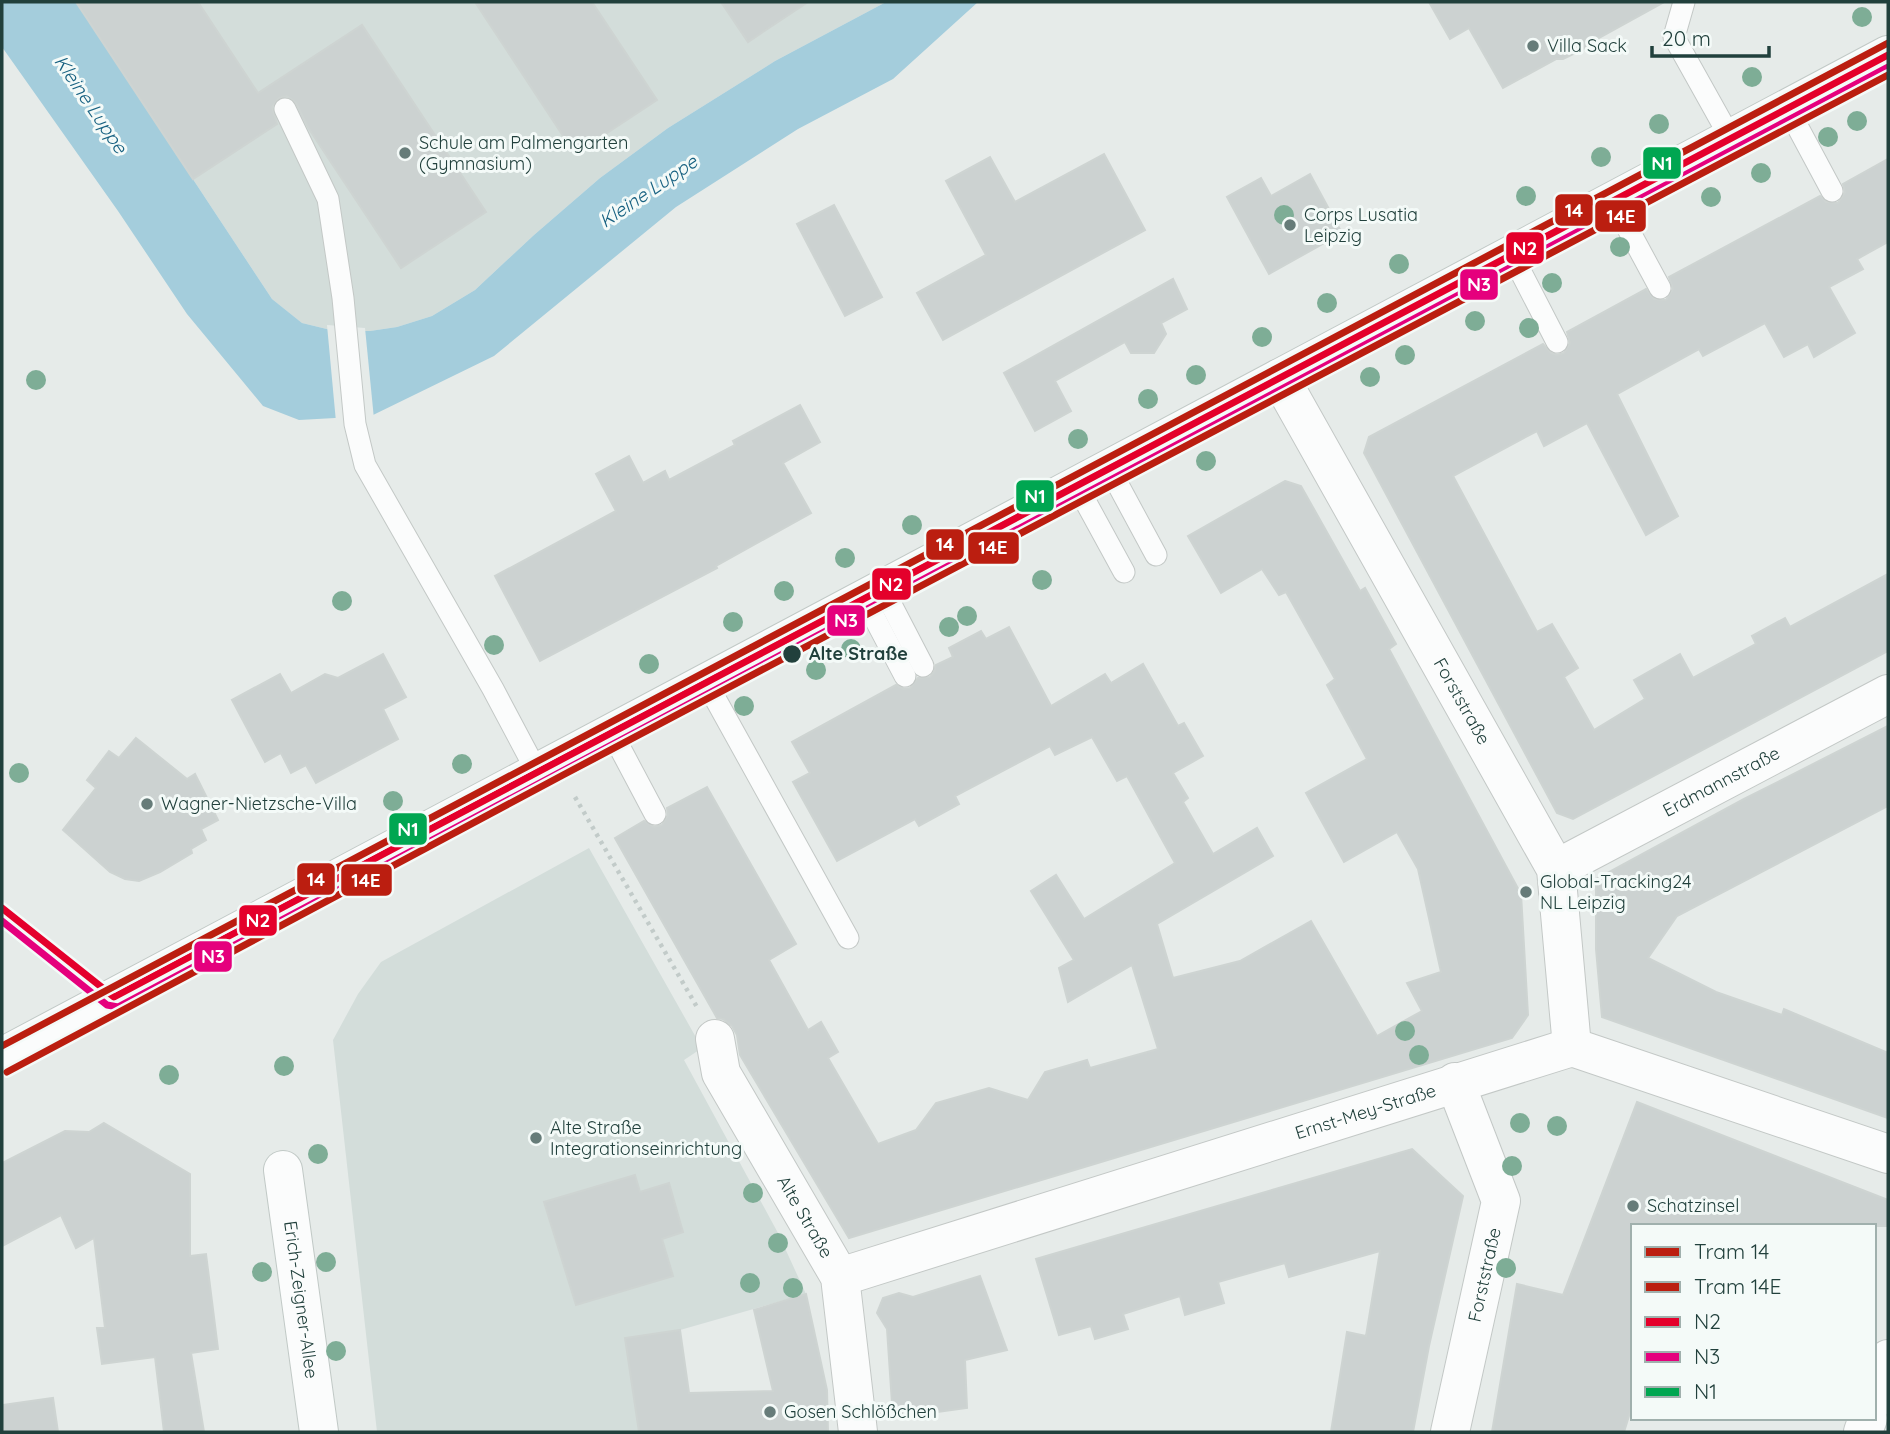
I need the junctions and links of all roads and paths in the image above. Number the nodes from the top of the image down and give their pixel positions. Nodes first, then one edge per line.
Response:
1 (1684, 2) edge
2 (1888, 55) edge
3 (285, 109) dead end
4 (1788, 109) junction
5 (1731, 138) junction
6 (1832, 191) dead end
7 (1613, 201) junction
8 (1512, 255) junction
9 (1660, 288) dead end
10 (1557, 342) dead end
11 (1280, 378) junction
12 (1093, 477) junction
13 (1156, 555) dead end
14 (1124, 572) dead end
15 (874, 594) junction
16 (914, 671) dead end
17 (706, 682) junction
18 (1888, 694) edge
19 (612, 733) junction
20 (547, 767) junction
21 (655, 814) dead end
22 (1556, 869) junction
23 (848, 938) dead end
24 (715, 1039) joint
25 (1572, 1046) junction
26 (2, 1057) edge
27 (1455, 1082) junction
28 (1888, 1154) edge
29 (283, 1170) dead end
30 (840, 1277) junction
31 (1888, 1359) edge
32 (1876, 1394) edge
33 (319, 1432) edge
34 (858, 1432) edge
35 (1450, 1432) edge

1 - 5 lane
2 - 4 street
3 - 20 lane
4 - 5 street
4 - 6 lane
5 - 7 street
7 - 8 street
7 - 9 lane
8 - 10 lane
8 - 11 street
11 - 12 street
11 - 22 street, Forststraße
12 - 13 lane
12 - 14 lane
12 - 15 street
15 - 16 lane
15 - 17 street
17 - 19 street
17 - 23 lane
18 - 22 street, Erdmannstraße
19 - 20 street
19 - 21 lane
20 - 24 path
20 - 26 street
22 - 25 street, Forststraße
24 - 30 street, Alte Straße
25 - 27 street, Ernst-Mey-Straße
25 - 28 street
27 - 30 street, Ernst-Mey-Straße
27 - 35 street, Forststraße
29 - 33 street, Erich-Zeigner-Allee
30 - 34 street, Alte Straße
31 - 32 street

